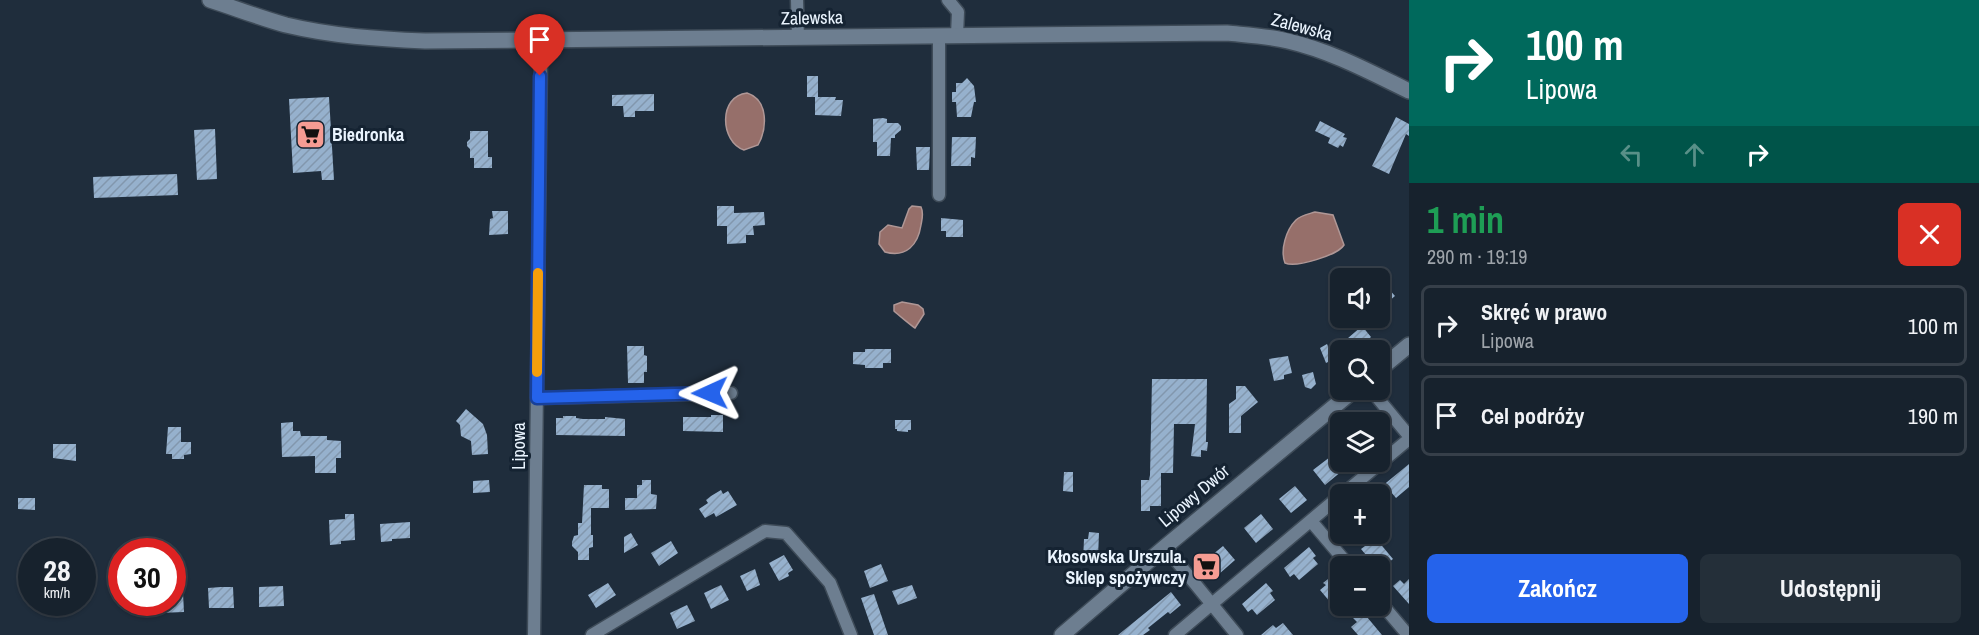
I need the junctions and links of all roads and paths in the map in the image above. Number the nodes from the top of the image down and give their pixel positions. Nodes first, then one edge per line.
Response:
1 (210, 0) edge
2 (797, 0) edge
3 (948, 0) edge
4 (957, 35) junction
5 (939, 36) junction
6 (798, 38) junction
7 (539, 42) junction
8 (1409, 91) edge
9 (939, 195) dead end
10 (1409, 345) edge
11 (1390, 361) edge
12 (731, 393) dead end
13 (537, 398) junction
14 (1342, 400) edge
15 (1379, 400) edge
16 (1409, 437) edge
17 (1354, 484) edge
18 (1330, 505) edge
19 (1311, 521) junction
20 (1165, 547) junction
21 (1341, 556) edge
22 (1212, 604) junction
23 (1390, 614) edge
24 (534, 635) edge
25 (592, 635) edge
26 (851, 635) edge
27 (1062, 635) edge
28 (1175, 635) edge
29 (1237, 635) edge
30 (1408, 635) edge

1 - 7 street, Zalewska
2 - 6 street
3 - 4 street
4 - 5 street, Zalewska
4 - 8 street, Zalewska
5 - 6 street, Zalewska
5 - 9 street
6 - 7 street, Zalewska
7 - 13 street, Lipowa
10 - 11 street
12 - 13 street
13 - 24 street, Lipowa
14 - 20 street, Lipowy Dwór
15 - 16 street
16 - 17 street
18 - 19 street
19 - 21 street
19 - 22 street
20 - 22 street
20 - 27 street, Lipowy Dwór
22 - 28 street
22 - 29 street
23 - 30 street
25 - 26 street

